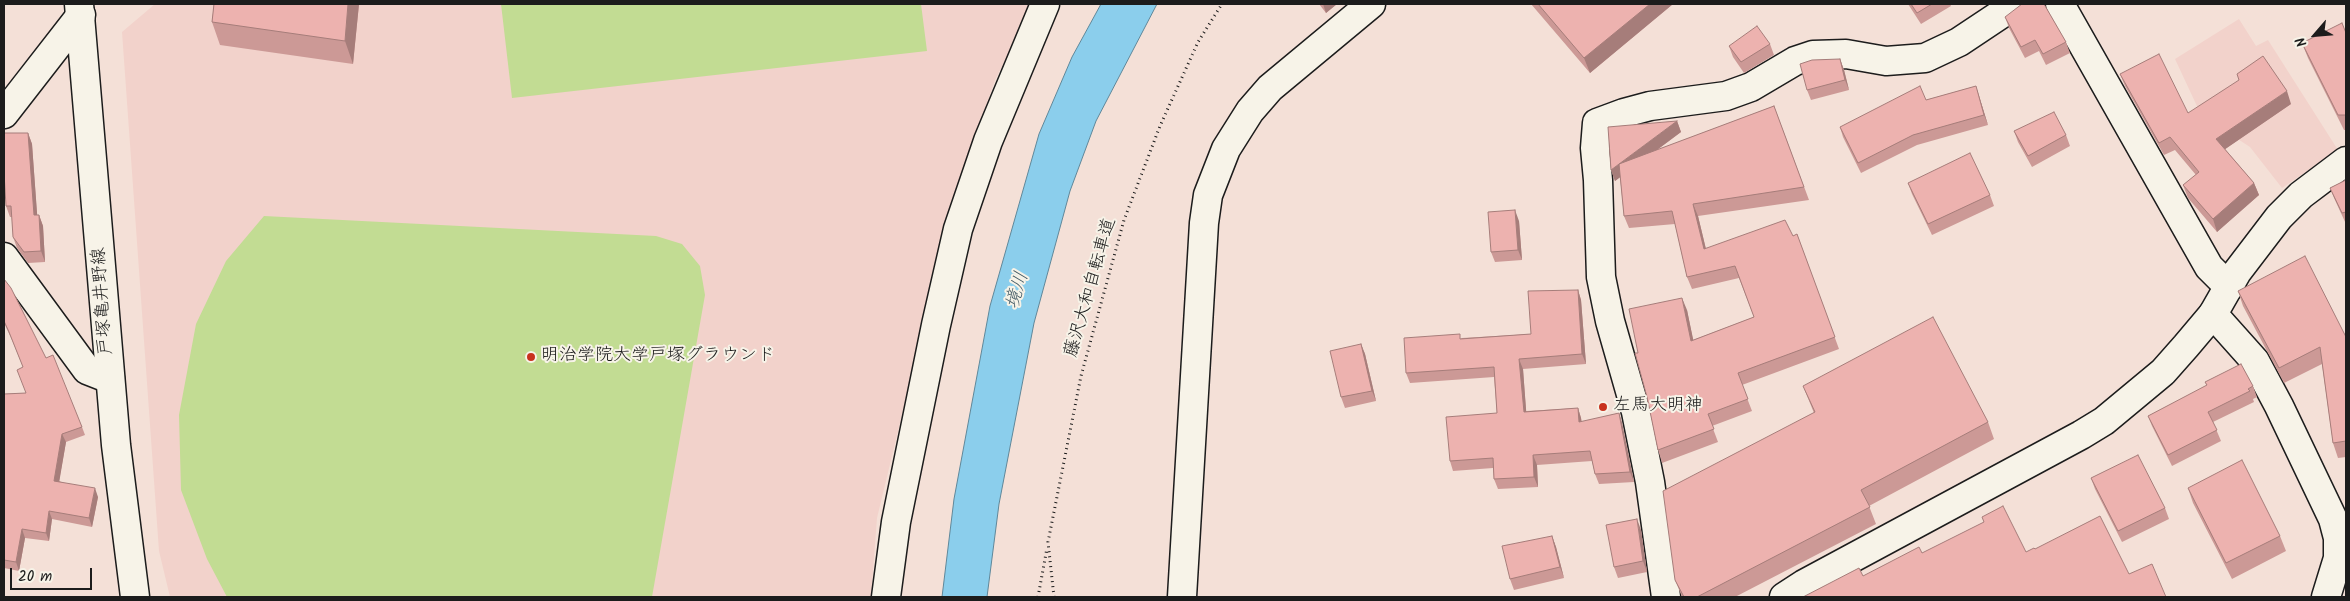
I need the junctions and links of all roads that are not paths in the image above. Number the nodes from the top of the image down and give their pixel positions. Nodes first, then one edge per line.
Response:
1 (1045, 4) edge
2 (1371, 4) edge
3 (2016, 4) edge
4 (2060, 4) edge
5 (85, 7) edge
6 (4, 114) edge
7 (2346, 161) edge
8 (4, 257) edge
9 (2229, 287) junction
10 (2213, 314) junction
11 (110, 379) junction
12 (135, 597) edge
13 (886, 597) edge
14 (1182, 597) edge
15 (1666, 597) edge
16 (1784, 597) edge
17 (2326, 597) edge

1 - 13 street
2 - 14 street
3 - 15 street
4 - 9 street
5 - 6 street
5 - 11 street, 戸塚亀井野線
7 - 9 street
8 - 11 street
9 - 10 street
10 - 16 street
10 - 17 street
11 - 12 street, 戸塚亀井野線

